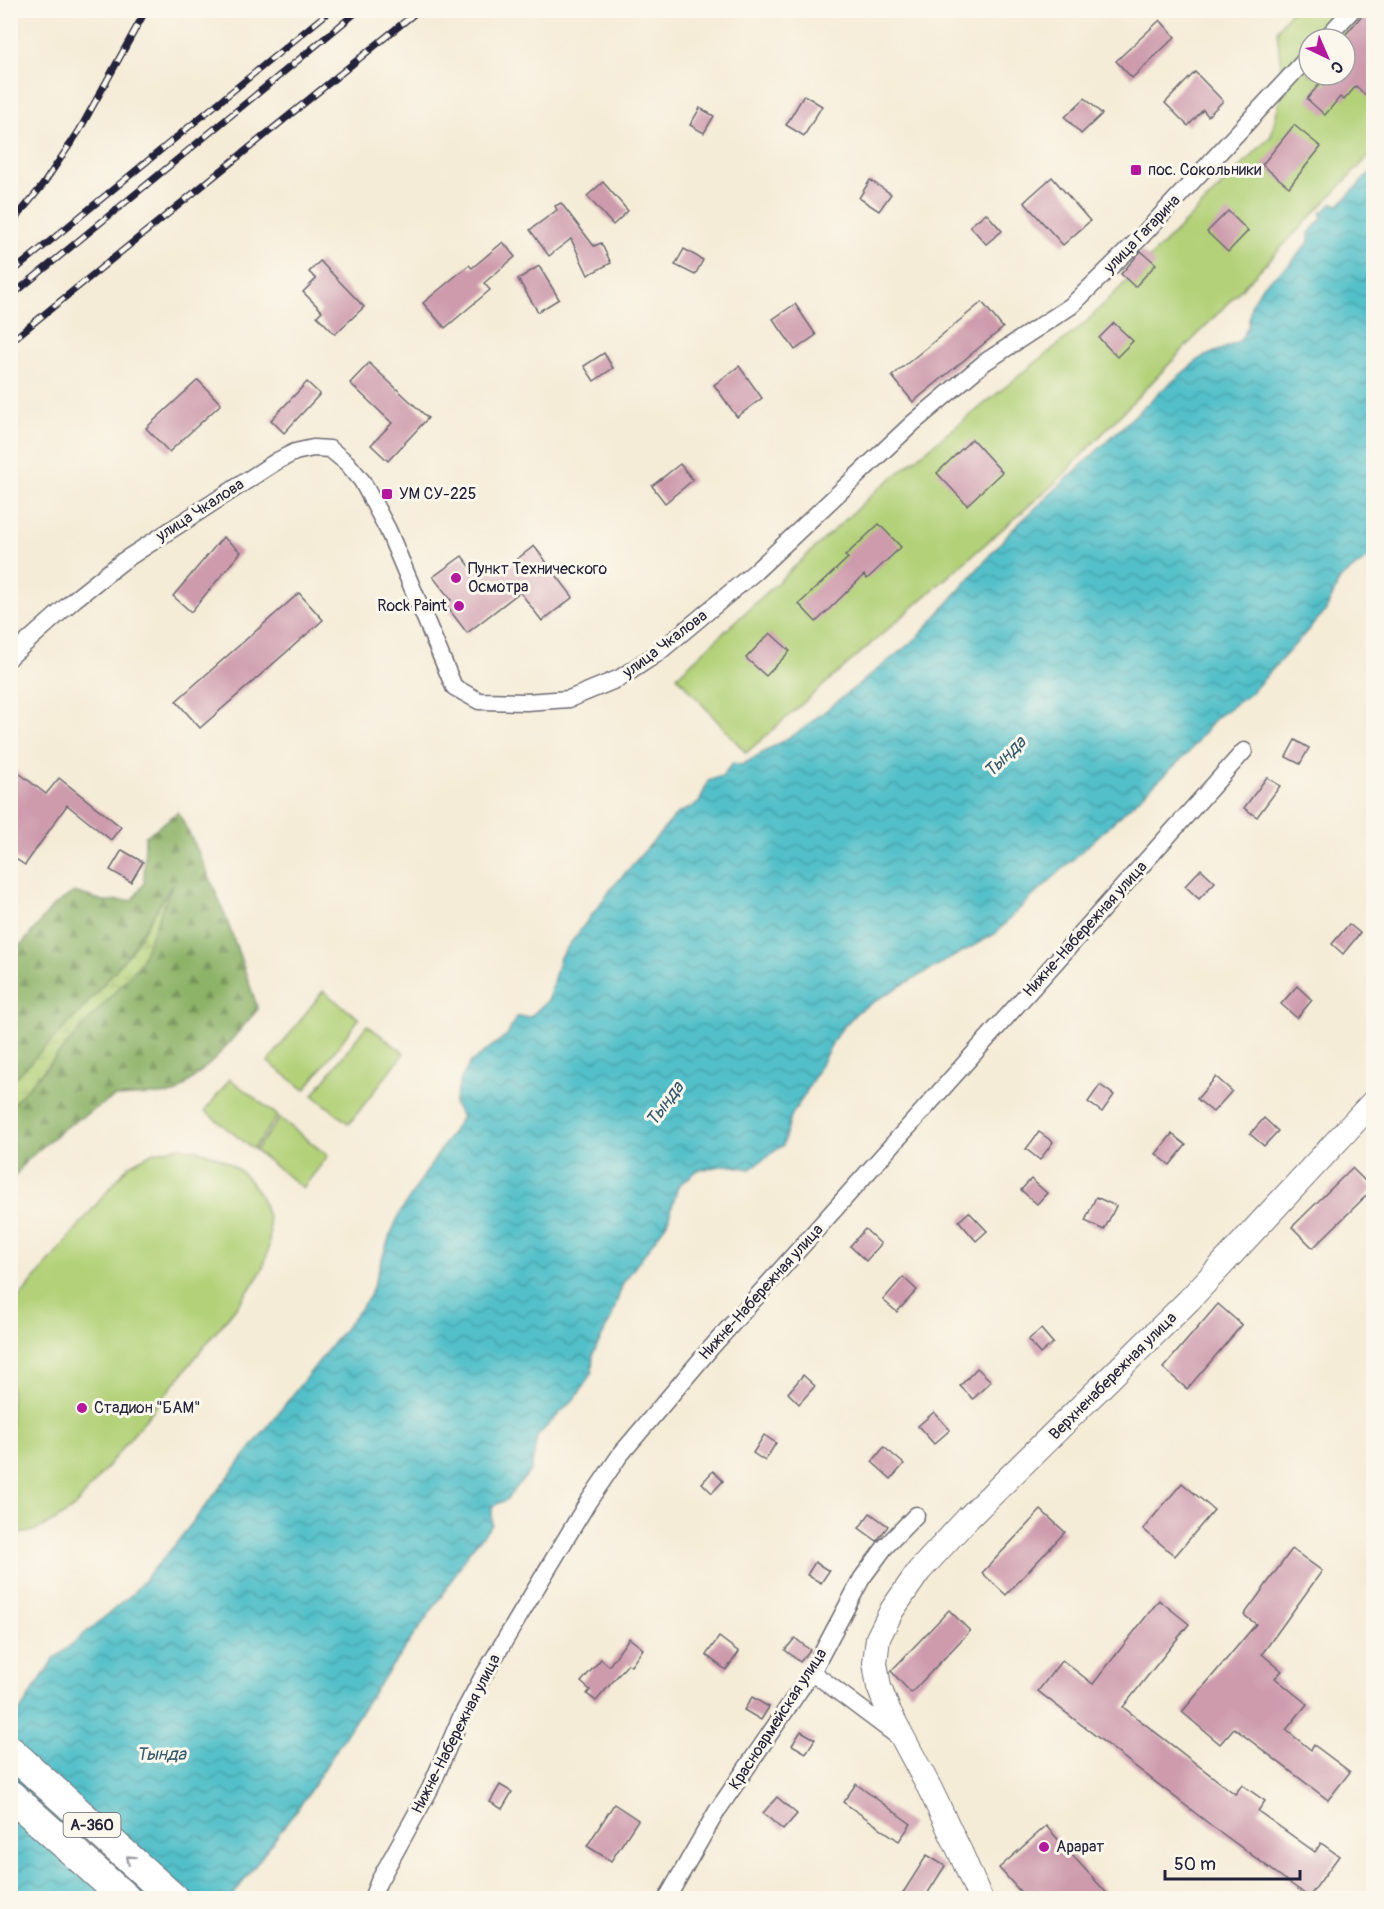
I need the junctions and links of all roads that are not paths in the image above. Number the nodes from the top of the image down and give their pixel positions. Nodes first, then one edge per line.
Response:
1 (1352, 10) edge
2 (1336, 27) edge
3 (1297, 69) edge
4 (1071, 306) joint
5 (10, 657) edge
6 (1244, 751) dead end
7 (1374, 1101) edge
8 (916, 1515) dead end
9 (812, 1672) junction
10 (903, 1740) junction
11 (10, 1751) edge
12 (10, 1795) edge
13 (125, 1899) edge
14 (173, 1899) edge
15 (372, 1899) edge
16 (667, 1899) edge
17 (980, 1899) edge

1 - 2 street
3 - 4 street, улица Гагарина
4 - 5 street, улица Чкалова
6 - 15 street, Нижне-Набережная улица
7 - 10 street, Верхненабережная улица
8 - 9 street, Красноармейская улица
9 - 10 street
9 - 16 street, Красноармейская улица
10 - 17 street
14 -> 11 highway, А-360
12 - 13 highway, А-360

